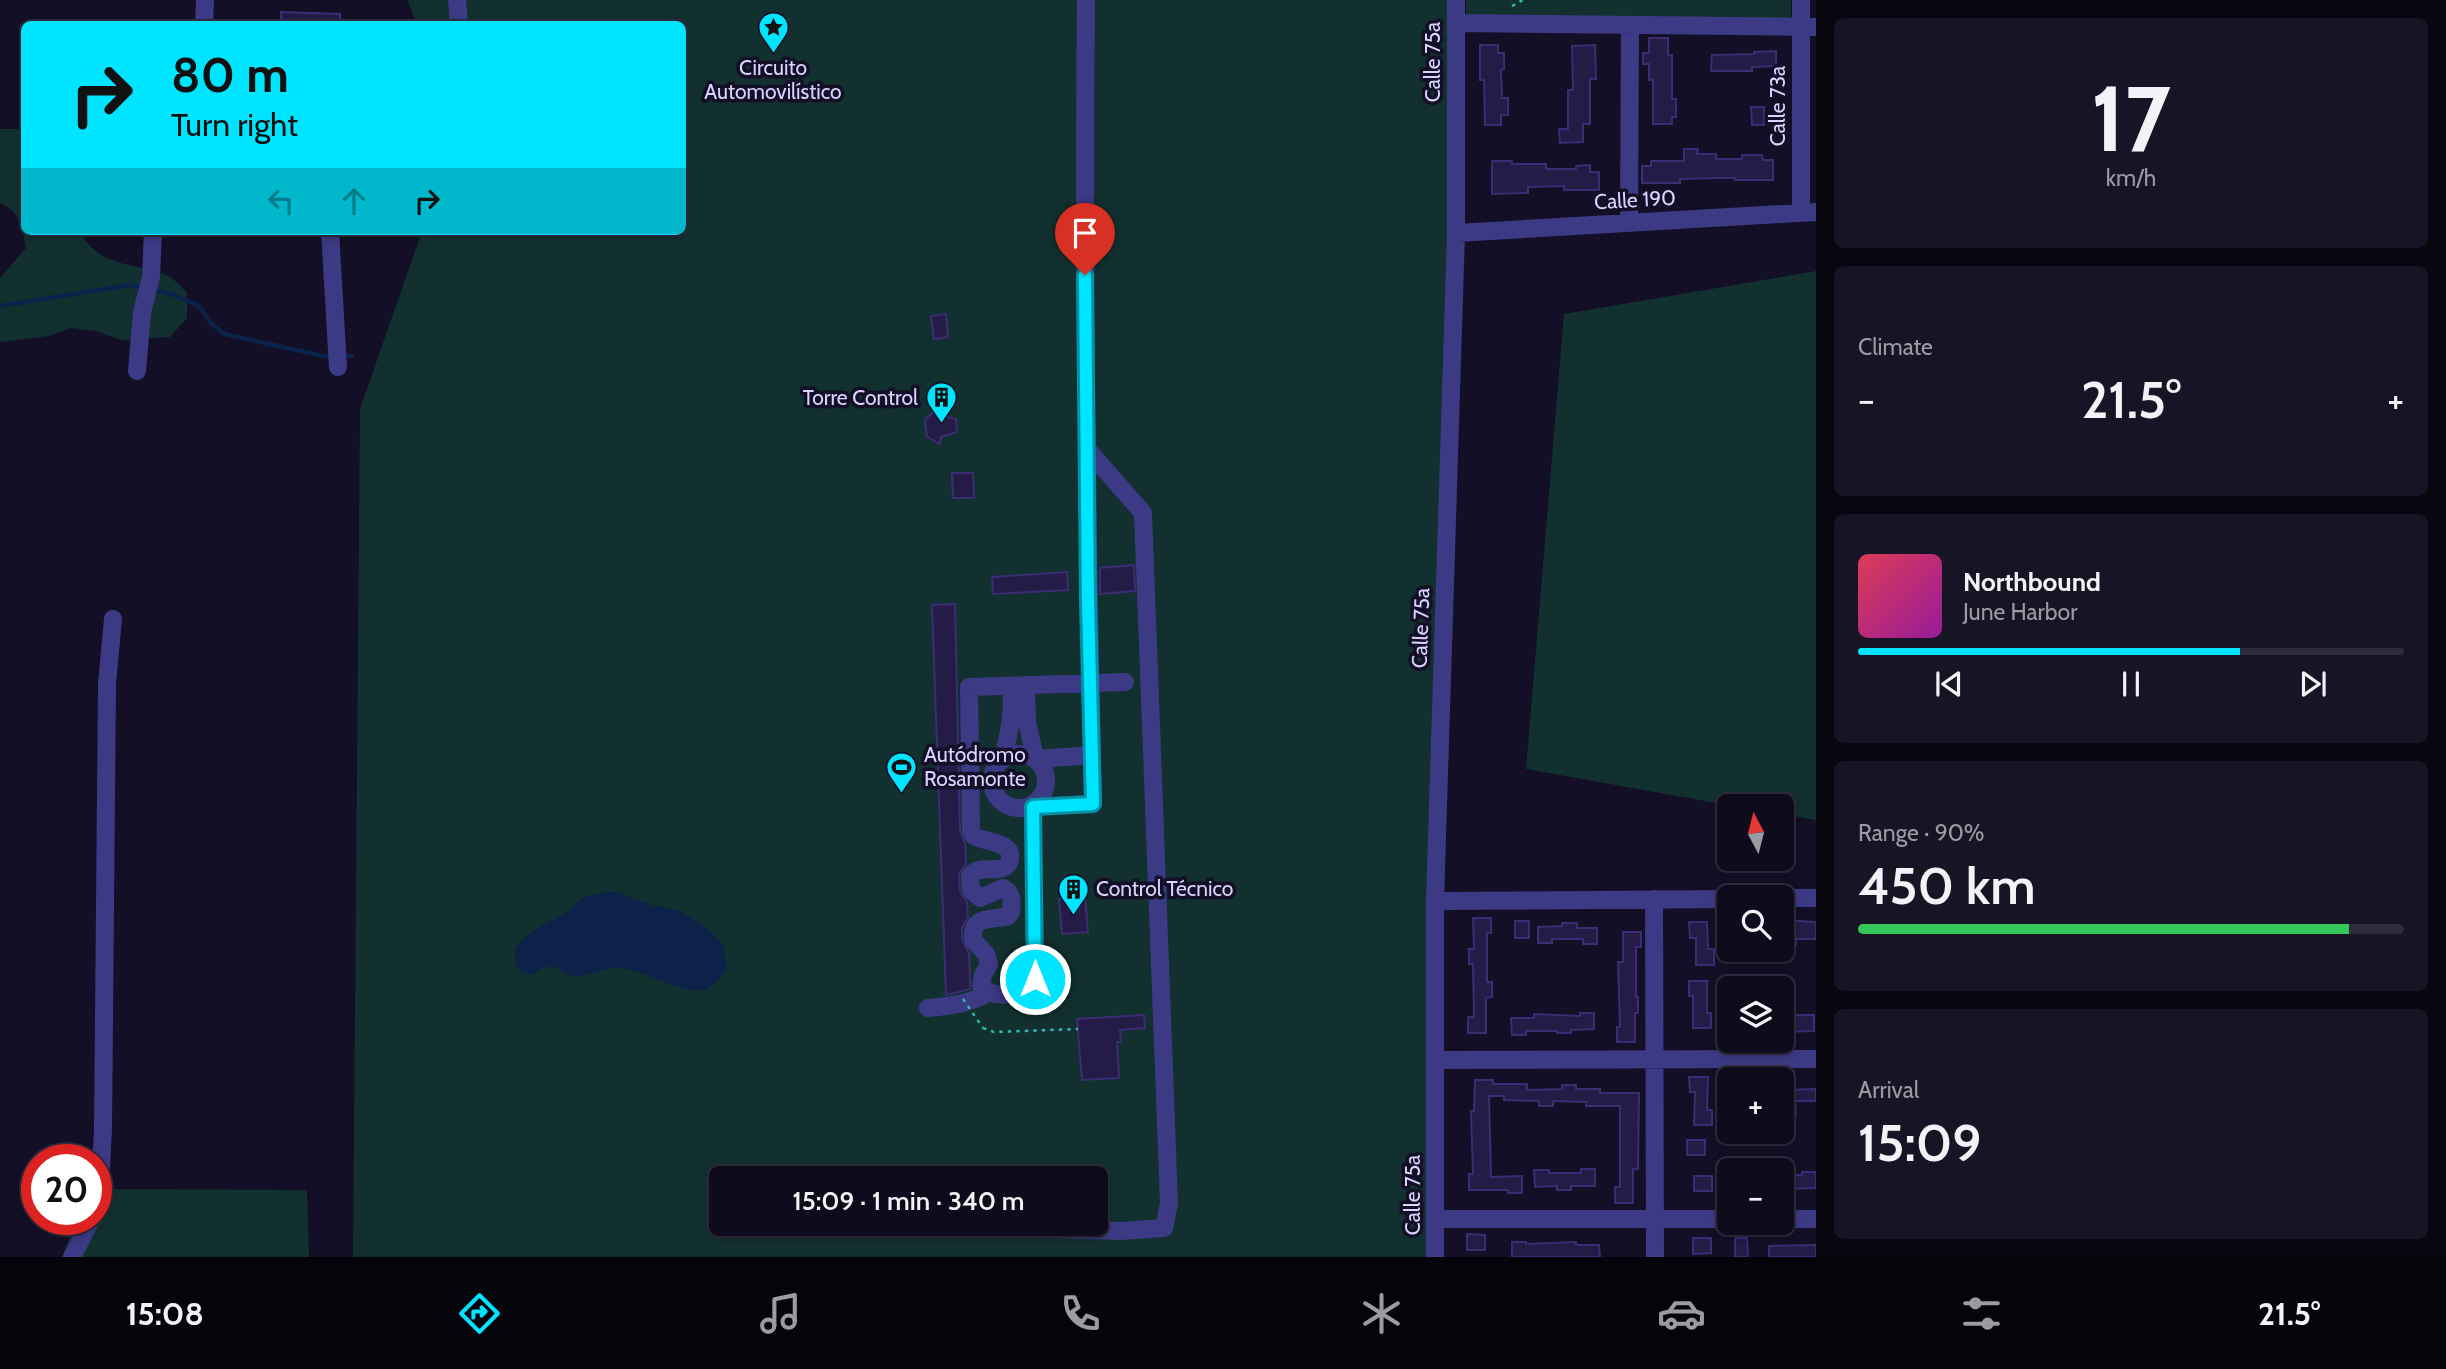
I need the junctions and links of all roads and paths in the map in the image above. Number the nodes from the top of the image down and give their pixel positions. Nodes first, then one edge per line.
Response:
1 (205, 0) edge
2 (457, 0) edge
3 (1086, 0) edge
4 (1456, 0) edge
5 (1801, 0) edge
6 (204, 21) edge
7 (459, 21) edge
8 (1456, 23) junction
9 (1630, 25) junction
10 (1809, 27) edge
11 (1809, 213) edge
12 (1629, 223) junction
13 (1456, 233) junction
14 (153, 235) edge
15 (330, 235) edge
16 (338, 367) dead end
17 (137, 372) dead end
18 (1087, 449) junction
19 (113, 619) dead end
20 (1125, 682) dead end
21 (1090, 683) junction
22 (1018, 685) junction
23 (1092, 755) junction
24 (970, 758) junction
25 (1037, 758) junction
26 (1002, 759) junction
27 (970, 798) junction
28 (1026, 807) junction
29 (1794, 898) edge
30 (1816, 898) edge
31 (1654, 899) junction
32 (1717, 899) edge
33 (1435, 901) junction
34 (989, 992) junction
35 (963, 999) dead end
36 (928, 1009) dead end
37 (1078, 1029) dead end
38 (1816, 1059) edge
39 (1435, 1060) junction
40 (1654, 1060) junction
41 (102, 1144) edge
42 (1435, 1219) junction
43 (1655, 1219) junction
44 (1717, 1219) edge
45 (1794, 1219) edge
46 (1816, 1219) edge
47 (1108, 1231) edge
48 (83, 1235) edge
49 (72, 1257) edge
50 (1435, 1257) edge
51 (1655, 1257) edge

1 - 6 street
2 - 7 street
3 - 18 street
4 - 8 street, Calle 75a
5 - 10 street, Calle 73a
8 - 9 street
8 - 13 street, Calle 75a
9 - 10 street
9 - 12 street
10 - 11 street, Calle 73a
11 - 12 street, Calle 190
12 - 13 street, Calle 190
13 - 33 street, Calle 75a
14 - 17 street
15 - 16 street
18 - 21 street
18 - 47 street
19 - 41 street
20 - 21 street
21 - 22 street
21 - 23 street
22 - 24 street
22 - 25 street
22 - 26 street
23 - 25 street
23 - 28 street
24 - 26 street
24 - 27 street
25 - 26 street
25 - 28 street
26 - 28 street
27 - 28 street
27 - 34 street
28 - 34 street
29 - 30 street
31 - 32 street
31 - 33 street
31 - 40 street
33 - 39 street, Calle 75a
34 - 36 street
35 - 37 path, bridge
38 - 40 street
39 - 40 street
39 - 42 street, Calle 75a
40 - 43 street
42 - 43 street
42 - 50 street, Calle 75a
43 - 44 street
43 - 51 street
45 - 46 street
48 - 49 street

